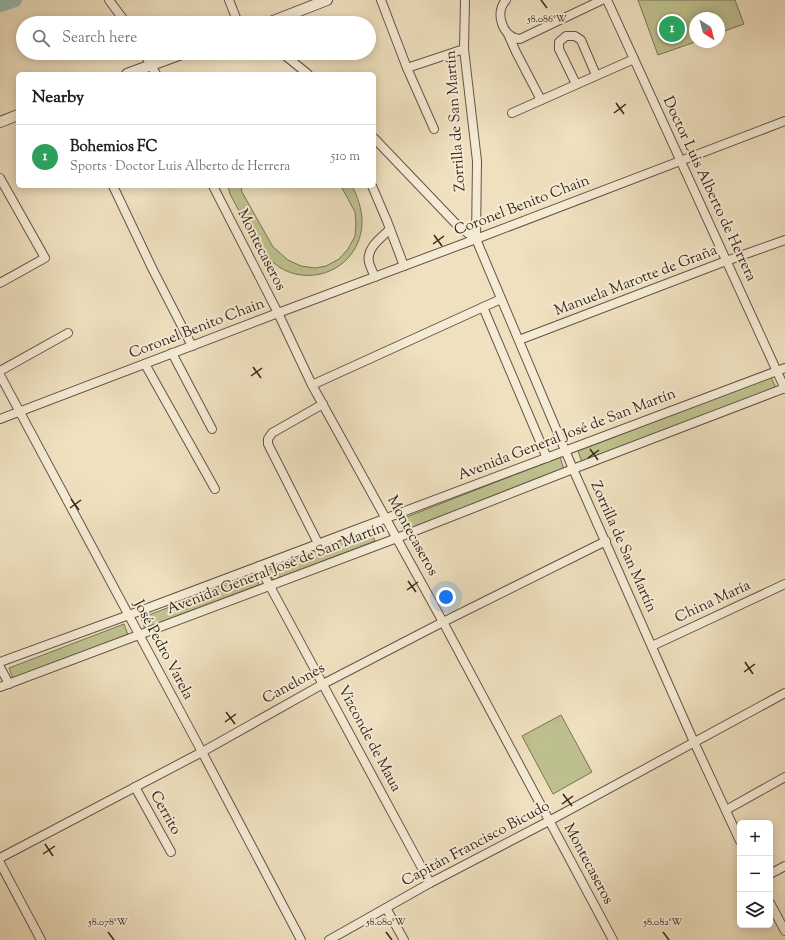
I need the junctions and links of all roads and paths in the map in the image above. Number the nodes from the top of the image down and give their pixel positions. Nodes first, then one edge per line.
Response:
1 (109, 0) edge
2 (230, 0) edge
3 (327, 0) edge
4 (381, 0) edge
5 (464, 0) edge
6 (506, 0) edge
7 (602, 0) edge
8 (606, 0) edge
9 (121, 16) edge
10 (236, 16) edge
11 (286, 16) edge
12 (508, 34) junction
13 (464, 49) junction
14 (634, 59) junction
15 (148, 60) edge
16 (172, 60) edge
17 (291, 60) edge
18 (407, 68) junction
19 (154, 70) edge
20 (140, 72) edge
21 (306, 72) edge
22 (596, 75) junction
23 (576, 84) junction
24 (541, 100) junction
25 (512, 113) dead end
26 (16, 116) edge
27 (785, 121) edge
28 (0, 122) edge
29 (434, 130) dead end
30 (376, 140) edge
31 (680, 160) junction
32 (0, 178) edge
33 (114, 188) edge
34 (214, 188) edge
35 (373, 188) edge
36 (390, 229) junction
37 (476, 239) junction
38 (785, 240) edge
39 (726, 261) junction
40 (404, 266) junction
41 (375, 277) junction
42 (0, 283) edge
43 (501, 299) junction
44 (483, 307) junction
45 (278, 313) junction
46 (68, 333) dead end
47 (519, 340) junction
48 (192, 346) junction
49 (172, 353) junction
50 (145, 364) junction
51 (781, 369) edge
52 (0, 371) edge
53 (0, 374) edge
54 (312, 385) junction
55 (785, 388) edge
56 (323, 404) junction
57 (20, 412) junction
58 (0, 419) edge
59 (212, 429) dead end
60 (566, 451) junction
61 (547, 458) junction
62 (573, 469) junction
63 (215, 490) dead end
64 (386, 518) junction
65 (397, 538) junction
66 (606, 541) junction
67 (318, 543) junction
68 (259, 566) junction
69 (785, 584) edge
70 (270, 586) junction
71 (129, 615) junction
72 (443, 622) junction
73 (139, 635) junction
74 (652, 646) junction
75 (0, 662) edge
76 (0, 667) edge
77 (9, 684) junction
78 (323, 684) junction
79 (0, 687) edge
80 (785, 694) edge
81 (694, 742) junction
82 (202, 752) junction
83 (785, 777) edge
84 (135, 787) junction
85 (726, 810) junction
86 (549, 821) junction
87 (737, 834) edge
88 (171, 852) dead end
89 (0, 858) edge
90 (0, 863) edge
91 (785, 866) edge
92 (773, 872) edge
93 (430, 883) junction
94 (386, 908) junction
95 (773, 909) edge
96 (785, 931) edge
97 (41, 940) edge
98 (301, 940) edge
99 (329, 940) edge
100 (404, 940) edge
101 (613, 940) edge

1 - 9 street
2 - 10 street
3 - 11 street
4 - 18 street
5 - 13 street, Zorrilla de San Martín
6 - 12 street
7 - 12 street
8 - 14 street, Doctor Luis Alberto de Herrera
12 - 24 street
13 - 18 street
13 - 37 street, Zorrilla de San Martín
14 - 22 street
14 - 31 street, Doctor Luis Alberto de Herrera
15 - 19 street
16 - 19 street
17 - 21 street
18 - 29 street
19 - 20 street
22 - 23 street
22 - 23 street
23 - 24 street
24 - 25 street
26 - 28 street
27 - 31 street, Coronel Benito Chain
30 - 37 street, Zorrilla de San Martín
31 - 37 street, Coronel Benito Chain
31 - 39 street, Doctor Luis Alberto de Herrera
32 - 42 street
33 - 48 street
34 - 45 street, Montecaseros
35 - 36 street
36 - 40 street
36 - 41 street
37 - 40 street, Coronel Benito Chain
37 - 43 street, Zorrilla de San Martín
38 - 39 street, Manuela Marotte de Graña
39 - 47 street, Manuela Marotte de Graña
39 - 51 street, Doctor Luis Alberto de Herrera
40 - 41 street, Coronel Benito Chain
41 - 45 street, Coronel Benito Chain
43 - 44 street
43 - 47 street, Zorrilla de San Martín
44 - 54 street
44 - 61 street
45 - 48 street, Coronel Benito Chain
45 - 54 street, Montecaseros
46 - 52 street
47 - 60 street, Zorrilla de San Martín
48 - 49 street, Coronel Benito Chain
49 - 50 street, Coronel Benito Chain
49 - 59 street
50 - 57 street, Coronel Benito Chain
50 - 63 street
51 - 55 street, Doctor Luis Alberto de Herrera
51 - 60 street, Avenida General José de San Martín
53 - 57 street, José Pedro Varela
54 - 56 street, Montecaseros
55 - 62 street, Avenida General José de San Martín
56 - 64 street, Montecaseros
56 - 67 street
57 - 58 street, Coronel Benito Chain
57 - 71 street, José Pedro Varela
60 - 61 street, Avenida General José de San Martín
60 - 62 street, Zorrilla de San Martín
61 - 64 street, Avenida General José de San Martín
62 - 65 street, Avenida General José de San Martín
62 - 66 street, Zorrilla de San Martín
64 - 65 street, Montecaseros
64 - 67 street, Avenida General José de San Martín
65 - 70 street, Avenida General José de San Martín
65 - 72 street, Montecaseros
66 - 72 street, Canelones
66 - 74 street, Zorrilla de San Martín
67 - 68 street, Avenida General José de San Martín
68 - 70 street, Vizconde de Maua
68 - 71 street, Avenida General José de San Martín
69 - 74 street, China María
70 - 73 street, Avenida General José de San Martín
70 - 78 street, Vizconde de Maua
71 - 73 street, José Pedro Varela
71 - 75 street, Avenida General José de San Martín
72 - 78 street, Canelones
72 - 86 street, Montecaseros
73 - 77 street, Avenida General José de San Martín
73 - 82 street, José Pedro Varela
74 - 81 street, Zorrilla de San Martín
76 - 77 street
77 - 79 street, Avenida General José de San Martín
78 - 82 street, Canelones
78 - 93 street, Vizconde de Maua
80 - 81 street, Capitán Francisco Bicudo
81 - 85 street, Zorrilla de San Martín
81 - 86 street, Capitán Francisco Bicudo
82 - 84 street, Canelones
82 - 98 street, José Pedro Varela
83 - 85 street
84 - 88 street, Cerrito
84 - 89 street, Canelones
85 - 87 street, Zorrilla de San Martín
86 - 93 street, Capitán Francisco Bicudo
86 - 101 street, Montecaseros
90 - 97 street
91 - 92 street
93 - 94 street, Capitán Francisco Bicudo
94 - 99 street, Capitán Francisco Bicudo
94 - 100 street
95 - 96 street

